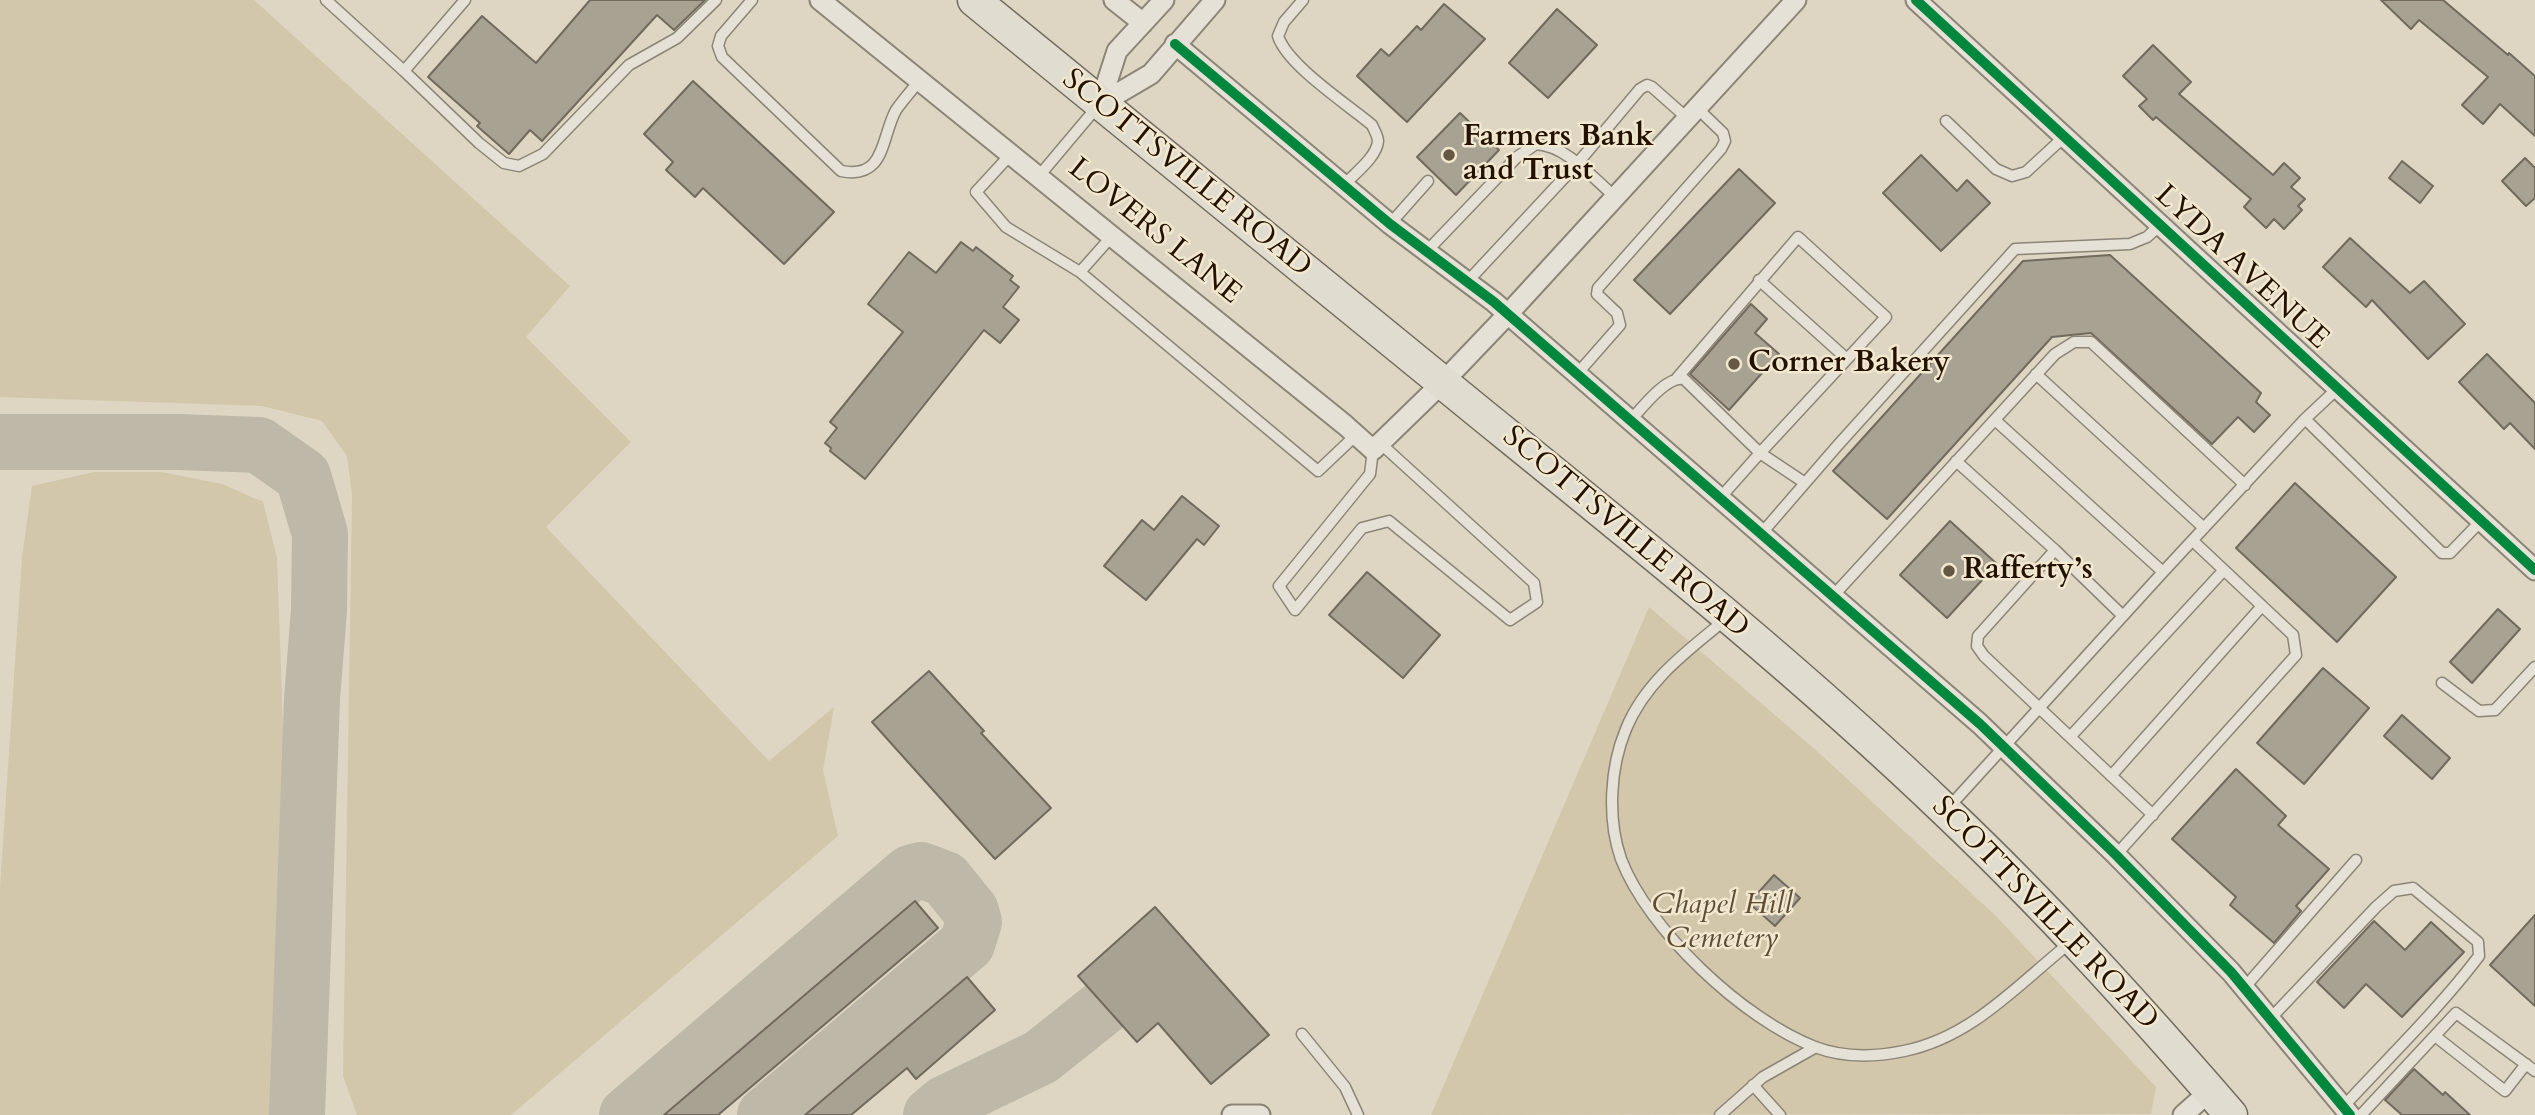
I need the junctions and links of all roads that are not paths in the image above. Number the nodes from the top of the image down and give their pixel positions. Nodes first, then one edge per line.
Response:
1 (326, 0) edge
2 (464, 0) edge
3 (716, 0) edge
4 (752, 0) edge
5 (820, 0) edge
6 (974, 0) edge
7 (1114, 0) edge
8 (1164, 0) edge
9 (1215, 0) edge
10 (1304, 0) edge
11 (1796, 0) edge
12 (1916, 0) edge
13 (1143, 23) junction
14 (1175, 44) junction
15 (404, 71) junction
16 (920, 80) junction
17 (1100, 104) junction
18 (1692, 113) junction
19 (1946, 121) dead end
20 (2064, 137) junction
21 (1011, 154) junction
22 (1577, 164) junction
23 (1039, 176) junction
24 (1428, 181) dead end
25 (1344, 185) junction
26 (1615, 197) junction
27 (1390, 224) junction
28 (2159, 226) junction
29 (1112, 236) junction
30 (1427, 251) junction
31 (1080, 272) junction
32 (1759, 280) junction
33 (1468, 281) junction
34 (1508, 314) junction
35 (1847, 359) junction
36 (1577, 374) junction
37 (2036, 374) junction
38 (1676, 378) junction
39 (1443, 383) junction
40 (2337, 388) junction
41 (2305, 419) junction
42 (1995, 420) junction
43 (1630, 421) junction
44 (1356, 435) junction
45 (1377, 447) junction
46 (1760, 453) junction
47 (1956, 461) junction
48 (1805, 483) junction
49 (2245, 485) junction
50 (1720, 498) junction
51 (2480, 522) junction
52 (2204, 528) junction
53 (1761, 534) junction
54 (2193, 541) junction
55 (2055, 550) junction
56 (2224, 570) junction
57 (2535, 570) edge
58 (2163, 572) junction
59 (1833, 596) junction
60 (2262, 606) junction
61 (2123, 616) junction
62 (1728, 617) junction
63 (2535, 667) edge
64 (2442, 682) dead end
65 (2039, 708) junction
66 (2070, 737) junction
67 (2003, 747) junction
68 (2111, 776) junction
69 (1946, 811) junction
70 (2153, 815) junction
71 (2116, 855) junction
72 (2356, 860) dead end
73 (2074, 940) junction
74 (2245, 987) junction
75 (2271, 1018) junction
76 (1301, 1034) dead end
77 (2435, 1036) junction
78 (1816, 1047) junction
79 (2531, 1068) edge
80 (1753, 1085) junction
81 (2210, 1091) junction
82 (2351, 1112) edge
83 (1232, 1115) edge
84 (1260, 1115) edge
85 (1358, 1115) edge
86 (1720, 1115) edge
87 (1780, 1115) edge
88 (2183, 1115) edge
89 (2231, 1115) edge

1 - 15 lane
2 - 15 lane
3 - 15 lane
4 - 16 lane
5 - 16 street, LOVERS LANE
6 - 17 main road, SCOTTSVILLE ROAD
7 - 13 street
8 - 13 street
9 - 14 street
10 - 25 lane
11 - 18 street
12 - 20 street, LYDA AVENUE
13 - 17 street
14 - 17 street
14 - 25 street
16 - 21 street, LOVERS LANE
17 - 23 lane
17 - 39 main road, SCOTTSVILLE ROAD
18 - 22 lane
18 - 26 street
18 - 36 lane
19 - 20 lane
20 - 28 street, LYDA AVENUE
21 - 23 street, LOVERS LANE
21 - 31 lane
22 - 26 lane
22 - 30 lane
22 - 33 lane
23 - 29 street, LOVERS LANE
24 - 27 lane
25 - 27 street
26 - 34 street
27 - 30 street
28 - 40 street, LYDA AVENUE
28 - 48 lane
29 - 31 lane
29 - 44 street, LOVERS LANE
30 - 33 street
31 - 44 lane
32 - 35 lane
32 - 35 lane
32 - 38 lane
33 - 34 street
34 - 36 street
34 - 39 street
35 - 46 lane
36 - 43 street
37 - 42 lane
37 - 49 lane
37 - 52 lane
38 - 43 lane
38 - 46 lane
39 - 45 street
39 - 62 main road, SCOTTSVILLE ROAD
40 - 41 lane
40 - 51 street, LYDA AVENUE
41 - 49 lane
41 - 51 lane
42 - 47 lane
42 - 58 lane
43 - 50 street
44 - 45 street, LOVERS LANE
45 - 45 lane
46 - 48 lane
46 - 50 lane
47 - 55 lane
47 - 59 lane
48 - 53 lane
49 - 52 lane
50 - 53 street
51 - 57 street, LYDA AVENUE
52 - 54 lane
53 - 59 street
54 - 56 lane
54 - 58 lane
55 - 61 lane
55 - 65 lane
56 - 60 lane
56 - 66 lane
58 - 61 lane
59 - 67 street
60 - 68 lane
60 - 70 lane
61 - 65 lane
62 - 69 main road, SCOTTSVILLE ROAD
62 - 78 lane
63 - 64 lane
65 - 66 lane
65 - 67 lane
66 - 68 lane
67 - 69 lane
67 - 71 street
68 - 70 lane
69 - 73 main road, SCOTTSVILLE ROAD
70 - 71 lane
71 - 74 street
72 - 74 lane
73 - 78 lane
73 - 81 main road, SCOTTSVILLE ROAD
74 - 75 street
75 - 82 street
75 - 82 lane
76 - 85 lane
77 - 79 lane
77 - 79 lane
77 - 82 lane
78 - 80 lane
80 - 86 lane
80 - 87 lane
81 - 88 street
81 - 89 main road, SCOTTSVILLE ROAD
83 - 84 street

